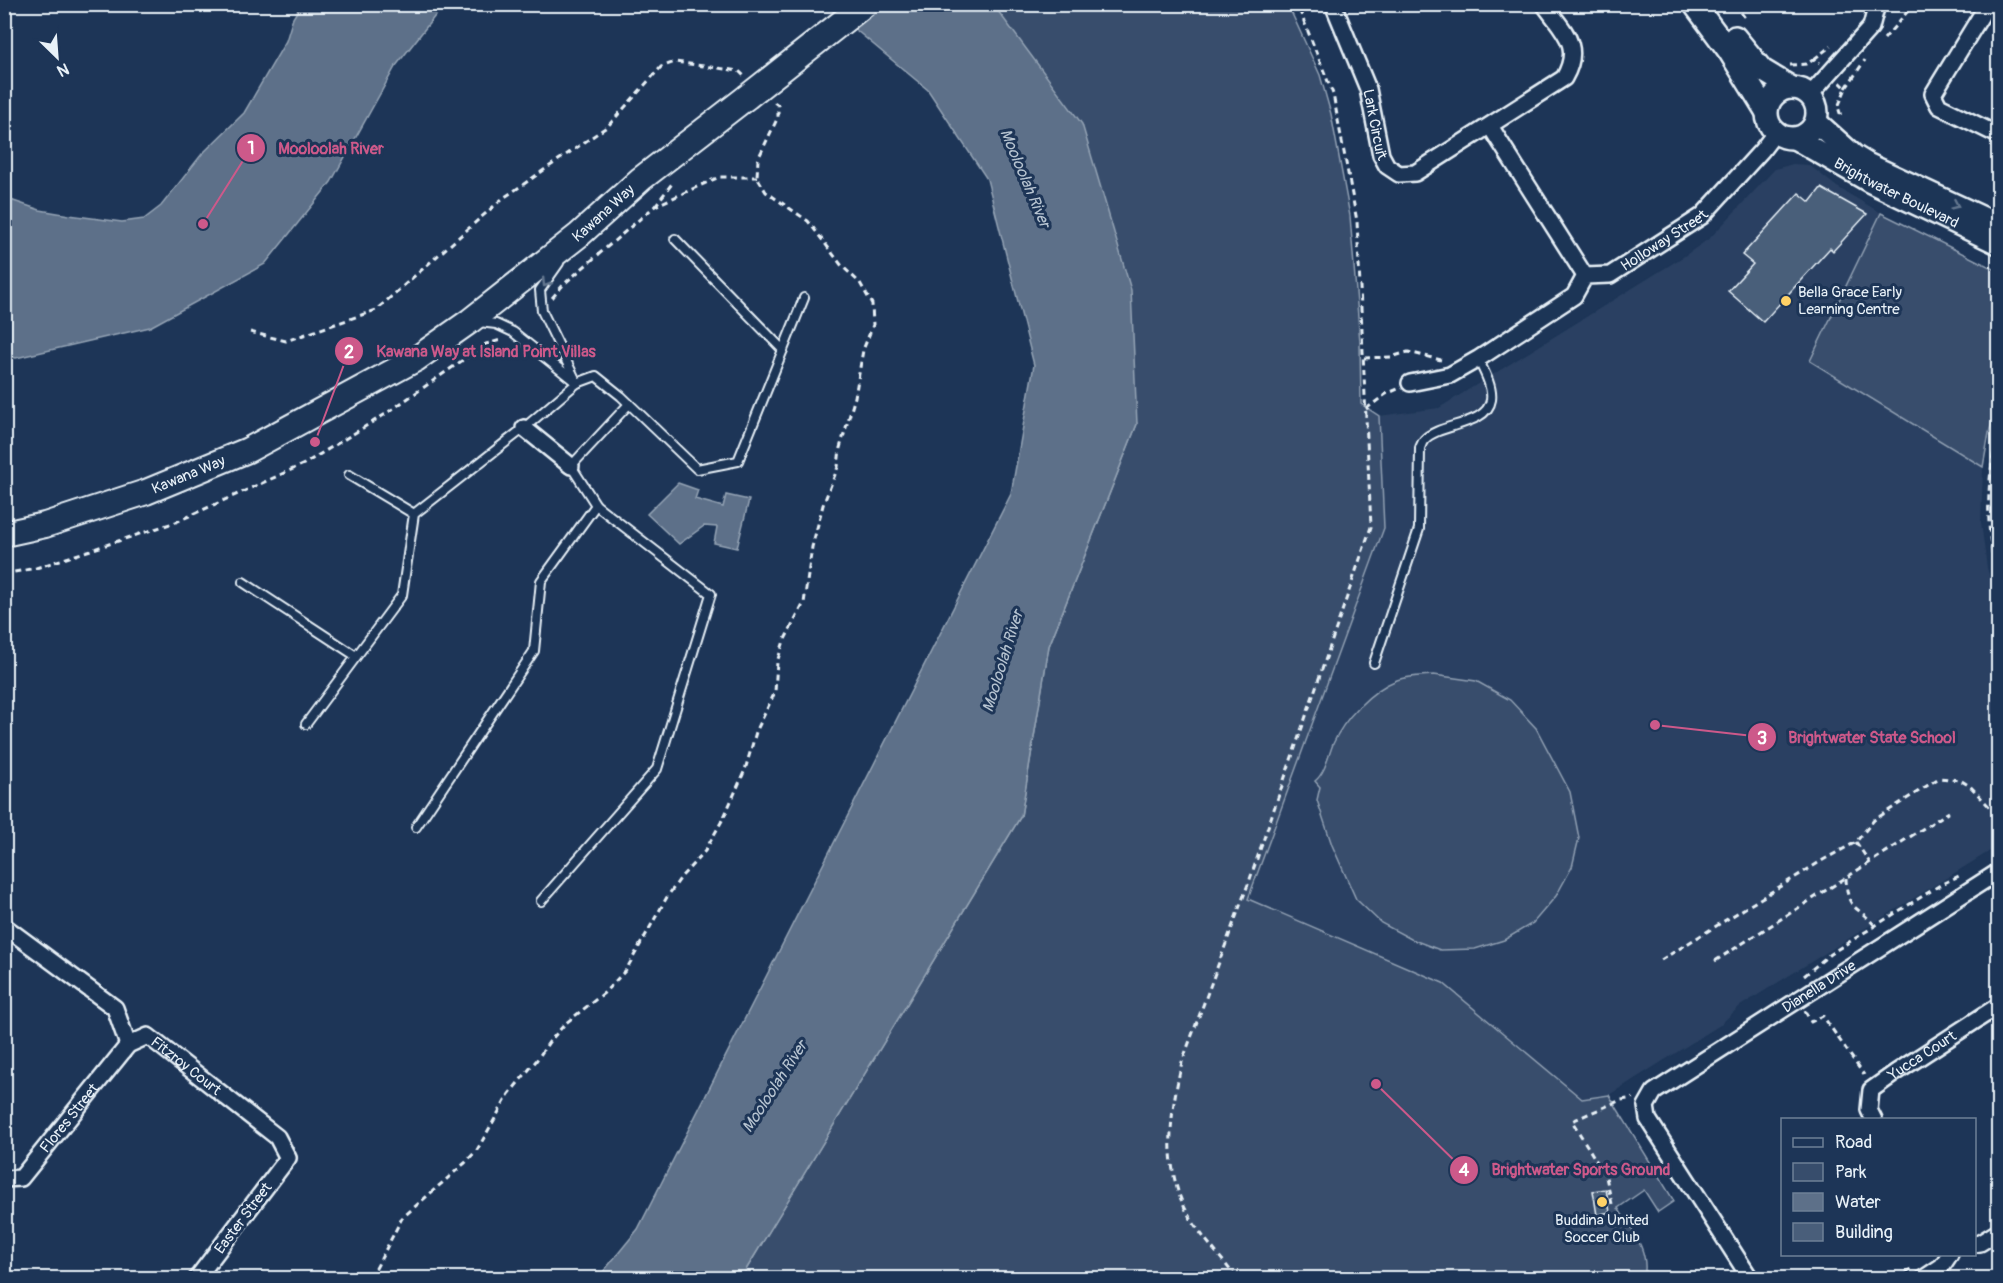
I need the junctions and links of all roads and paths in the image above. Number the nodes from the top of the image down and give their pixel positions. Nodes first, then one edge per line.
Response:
1 (865, 4) edge
2 (1297, 4) edge
3 (1333, 4) edge
4 (1544, 4) edge
5 (1694, 4) edge
6 (1712, 4) edge
7 (1735, 4) edge
8 (1877, 4) edge
9 (1914, 4) edge
10 (1988, 4) edge
11 (1752, 28) dead end
12 (1883, 40) dead end
13 (1867, 57) dead end
14 (1819, 63) dead end
15 (1786, 65) dead end
16 (1841, 83) dead end
17 (1846, 88) junction
18 (1801, 92) junction
19 (1766, 111) junction
20 (1816, 122) junction
21 (1844, 123) dead end
22 (1490, 126) junction
23 (1775, 132) junction
24 (1998, 135) edge
25 (1796, 139) junction
26 (641, 179) junction
27 (1998, 225) edge
28 (579, 235) junction
29 (675, 239) dead end
30 (1998, 243) edge
31 (1585, 276) junction
32 (804, 298) dead end
33 (470, 321) junction
34 (783, 350) junction
35 (1364, 358) junction
36 (1478, 359) junction
37 (1445, 361) dead end
38 (577, 383) junction
39 (1410, 383) joint
40 (359, 390) junction
41 (629, 404) junction
42 (1366, 409) junction
43 (524, 428) junction
44 (1998, 433) edge
45 (571, 466) junction
46 (349, 475) dead end
47 (596, 505) junction
48 (414, 514) junction
49 (4, 534) edge
50 (1998, 580) edge
51 (243, 582) dead end
52 (356, 656) junction
53 (1374, 663) dead end
54 (306, 724) dead end
55 (1949, 812) dead end
56 (1998, 816) edge
57 (416, 827) dead end
58 (1856, 842) junction
59 (1870, 863) junction
60 (1998, 872) edge
61 (1846, 878) junction
62 (541, 901) dead end
63 (4, 926) edge
64 (1875, 926) dead end
65 (1661, 960) dead end
66 (1715, 961) dead end
67 (1797, 999) junction
68 (1998, 1006) edge
69 (128, 1045) junction
70 (1871, 1071) dead end
71 (1633, 1098) dead end
72 (1873, 1118) edge
73 (288, 1158) joint
74 (4, 1179) edge
75 (1612, 1204) dead end
76 (1998, 1232) edge
77 (1976, 1244) edge
78 (1949, 1256) edge
79 (197, 1278) edge
80 (1236, 1278) edge
81 (1750, 1278) edge
82 (1924, 1278) edge

1 - 26 main road, Kawana Way, bridge
2 - 35 path
3 - 22 street, Lark Circuit
4 - 22 street, Lark Circuit
5 - 19 street
6 - 18 street
7 - 11 path
8 - 18 street
9 - 12 path
10 - 24 street
13 - 17 path
14 - 15 path
16 - 17 path
17 - 21 path
18 - 19 street
18 - 20 street
19 - 23 street
20 - 25 street
20 -> 27 street, Brightwater Boulevard
22 - 31 street
23 - 25 street
23 - 31 street, Holloway Street
25 - 30 street, Brightwater Boulevard
26 - 28 main road, Kawana Way
26 - 40 main road, Kawana Way
28 - 33 main road, Kawana Way
28 -> 38 lane
29 - 34 lane
31 - 36 street
32 - 34 lane
33 - 38 lane
33 - 40 main road, Kawana Way
34 - 41 lane
35 - 37 path
35 - 42 path
36 - 39 street
36 - 53 lane
38 - 41 lane
38 - 43 lane
39 - 42 path
40 - 49 main road, Kawana Way
41 - 45 lane
42 - 80 path
43 - 45 street
43 - 48 lane
44 - 50 path
45 - 47 lane
46 - 48 lane
47 - 57 lane
47 - 62 lane
48 - 52 lane
51 - 52 lane
52 - 54 lane
55 - 59 path
56 - 58 path
58 - 59 path
58 - 65 path
59 - 61 path
60 - 67 street, Dianella Drive
61 - 64 path
61 - 66 path
63 - 69 street, Fitzroy Court
67 - 70 path
67 - 81 street, Dianella Drive
68 - 72 street, Yucca Court
69 - 73 street, Fitzroy Court
69 - 74 street, Flores Street
71 - 75 path
73 - 79 street, Easter Street
76 - 77 street
78 - 82 street

